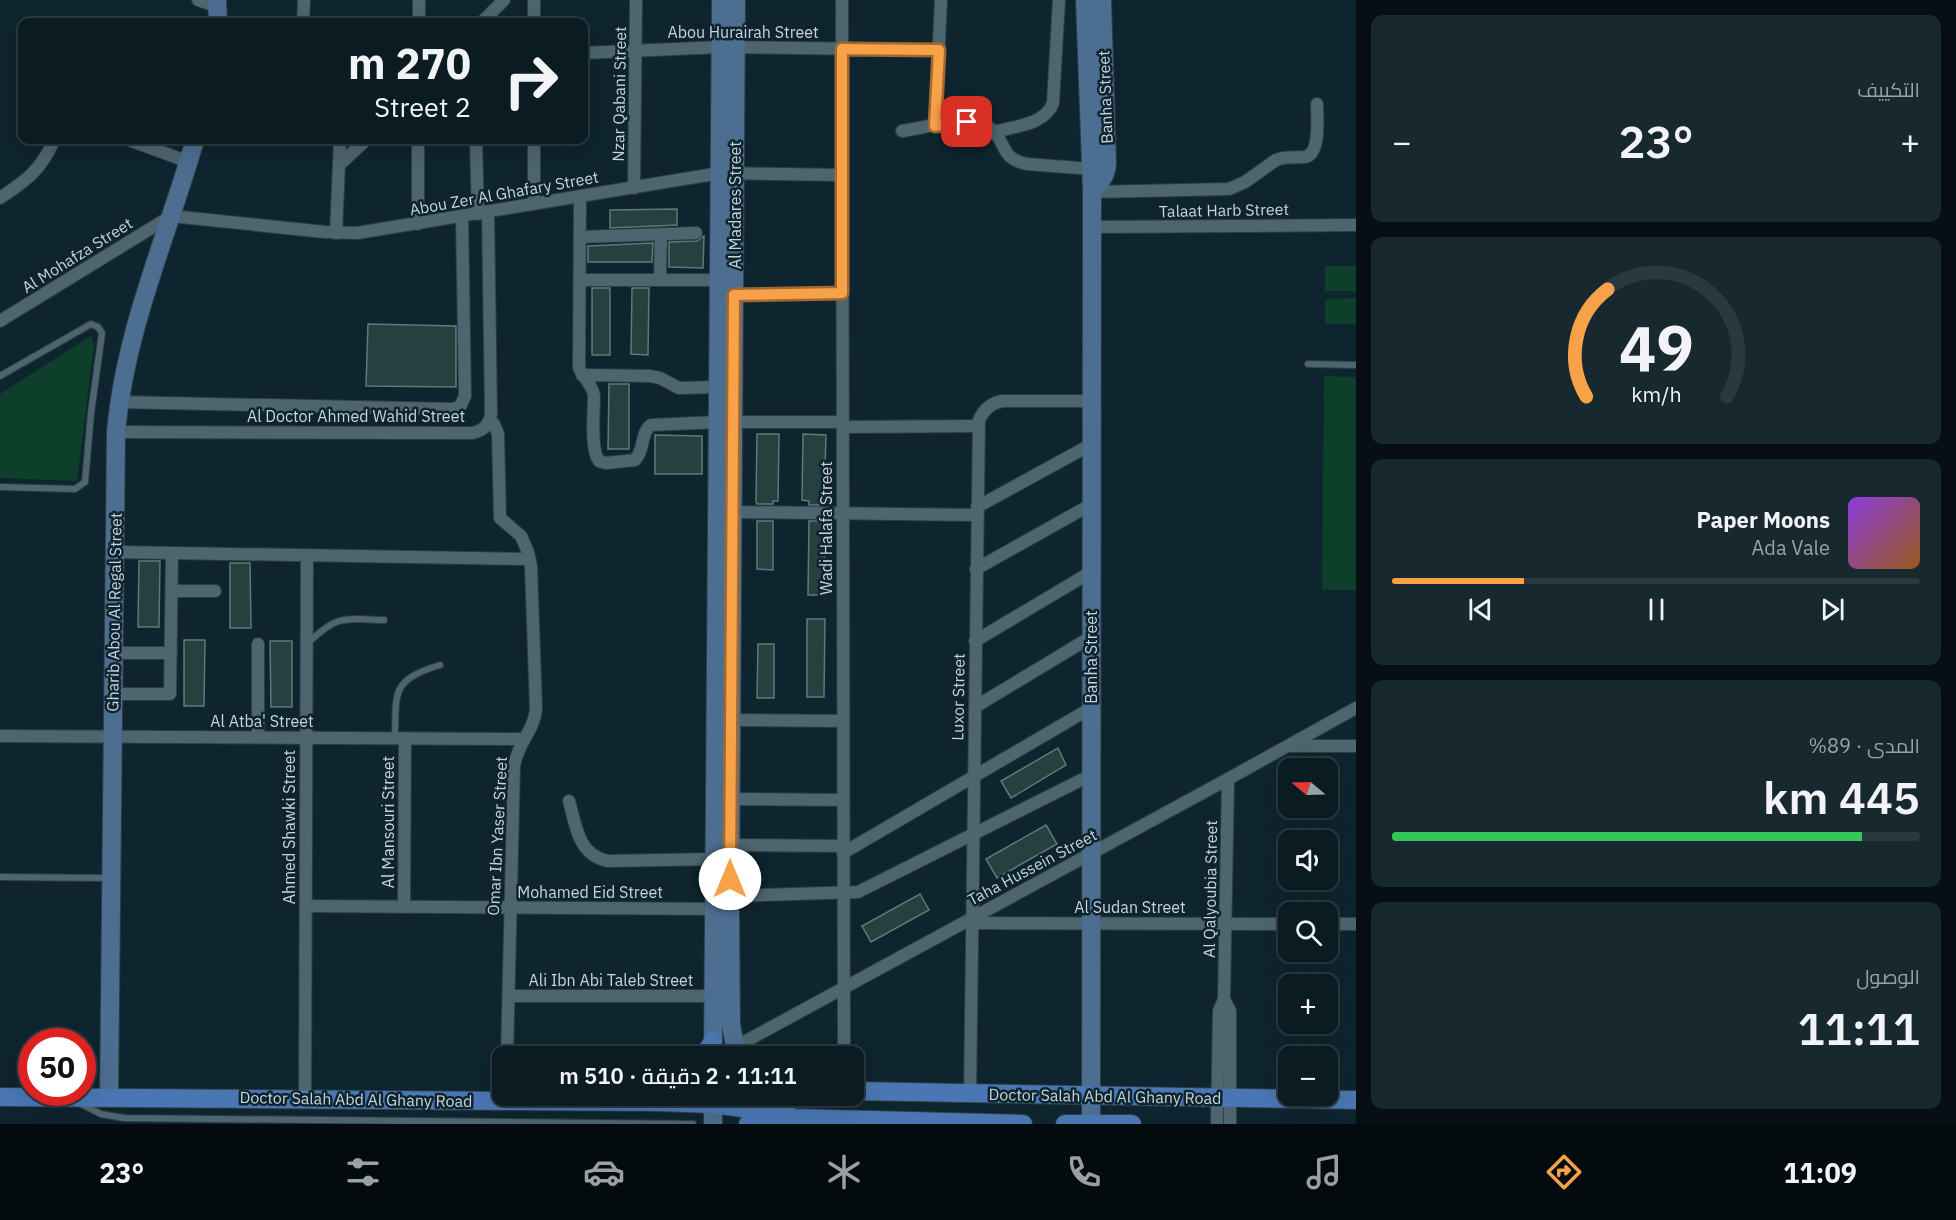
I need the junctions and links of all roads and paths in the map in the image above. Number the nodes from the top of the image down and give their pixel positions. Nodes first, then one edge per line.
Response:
1 (198, 0) edge
2 (304, 0) edge
3 (419, 0) edge
4 (504, 0) edge
5 (534, 0) edge
6 (636, 0) edge
7 (722, 0) edge
8 (736, 0) edge
9 (842, 0) edge
10 (941, 0) edge
11 (1059, 0) edge
12 (1085, 0) edge
13 (1102, 0) edge
14 (218, 10) edge
15 (303, 18) edge
16 (419, 18) edge
17 (486, 18) edge
18 (534, 18) edge
19 (728, 47) junction
20 (842, 49) junction
21 (939, 50) junction
22 (636, 51) junction
23 (588, 53) edge
24 (1317, 104) dead end
25 (935, 126) junction
26 (902, 131) dead end
27 (994, 132) junction
28 (52, 144) edge
29 (140, 144) edge
30 (194, 144) edge
31 (340, 144) edge
32 (362, 144) edge
33 (418, 144) edge
34 (476, 144) edge
35 (534, 144) edge
36 (189, 162) junction
37 (339, 165) junction
38 (1092, 169) junction
39 (728, 173) junction
40 (842, 175) junction
41 (634, 188) junction
42 (1092, 191) junction
43 (580, 197) junction
44 (0, 198) edge
45 (534, 204) junction
46 (483, 213) junction
47 (171, 216) junction
48 (462, 217) junction
49 (418, 224) junction
50 (1356, 225) edge
51 (1092, 227) junction
52 (336, 233) junction
53 (696, 233) dead end
54 (661, 234) junction
55 (580, 237) junction
56 (580, 280) junction
57 (660, 280) junction
58 (719, 280) junction
59 (842, 293) junction
60 (734, 295) junction
61 (0, 321) edge
62 (1308, 364) dead end
63 (1356, 365) edge
64 (582, 375) junction
65 (0, 376) edge
66 (718, 387) junction
67 (1092, 401) junction
68 (119, 402) junction
69 (489, 421) junction
70 (726, 422) junction
71 (843, 425) junction
72 (978, 426) junction
73 (116, 432) junction
74 (1092, 444) junction
75 (0, 487) edge
76 (1092, 504) junction
77 (977, 511) junction
78 (733, 512) junction
79 (843, 513) junction
80 (115, 552) junction
81 (172, 553) junction
82 (307, 555) junction
83 (529, 559) junction
84 (976, 569) junction
85 (1091, 572) junction
86 (172, 591) junction
87 (215, 591) dead end
88 (384, 620) dead end
89 (1091, 638) junction
90 (975, 641) junction
91 (258, 644) dead end
92 (306, 644) junction
93 (114, 653) junction
94 (171, 653) junction
95 (440, 665) dead end
96 (113, 694) junction
97 (975, 707) junction
98 (1091, 708) junction
99 (1356, 708) edge
100 (732, 720) junction
101 (843, 721) junction
102 (0, 736) edge
103 (113, 737) junction
104 (258, 738) junction
105 (306, 738) junction
106 (400, 738) junction
107 (523, 739) junction
108 (1285, 746) junction
109 (1356, 746) edge
110 (1091, 774) junction
111 (974, 778) junction
112 (1228, 779) junction
113 (731, 799) junction
114 (843, 800) junction
115 (569, 801) dead end
116 (973, 835) junction
117 (731, 845) junction
118 (843, 849) junction
119 (1091, 854) junction
120 (714, 859) junction
121 (0, 877) edge
122 (111, 878) junction
123 (843, 894) junction
124 (725, 905) junction
125 (306, 906) junction
126 (404, 907) junction
127 (510, 908) junction
128 (972, 921) junction
129 (1091, 924) junction
130 (1226, 924) junction
131 (1278, 924) edge
132 (1338, 924) edge
133 (1356, 924) edge
134 (844, 988) junction
135 (508, 996) junction
136 (713, 996) junction
137 (507, 1046) edge
138 (710, 1046) edge
139 (733, 1046) edge
140 (745, 1046) edge
141 (844, 1046) edge
142 (864, 1092) edge
143 (970, 1095) junction
144 (1091, 1096) junction
145 (0, 1097) edge
146 (18, 1097) edge
147 (96, 1097) edge
148 (109, 1097) junction
149 (492, 1098) edge
150 (1224, 1098) junction
151 (305, 1099) junction
152 (1356, 1100) edge
153 (86, 1106) edge
154 (712, 1106) edge
155 (741, 1106) edge
156 (774, 1106) edge
157 (794, 1118) junction
158 (847, 1122) edge
159 (670, 1123) edge
160 (970, 1123) edge
161 (693, 1124) edge
162 (713, 1124) edge
163 (748, 1124) edge
164 (1023, 1124) edge
165 (1065, 1124) edge
166 (1091, 1124) edge
167 (1132, 1124) edge
168 (1217, 1124) edge
169 (1230, 1124) edge

1 - 14 street
2 - 15 street
3 - 16 street
4 - 17 street
5 - 18 street
6 - 22 street, Nzar Qabani Street
7 - 19 main road, Al Madares Street
8 - 19 main road, Al Madares Street
9 - 20 street, Wadi Halafa Street
10 - 21 street
11 - 27 street
12 - 38 main road, Banha Street
13 - 42 main road, Banha Street
19 - 20 street, Abou Hurairah Street
19 - 22 street, Abou Hurairah Street
19 - 39 main road, Al Madares Street
20 - 21 street, Abou Hurairah Street
20 - 40 street, Wadi Halafa Street
21 - 25 street
22 - 23 street, Abou Hurairah Street
22 - 41 street, Nzar Qabani Street
24 - 42 street
25 - 26 street
25 - 27 street
27 - 38 street
28 - 44 street
29 - 36 street
30 - 36 main road, Gharib Abou Al Regal Street
31 - 37 street
32 - 37 street
33 - 49 street
34 - 46 street, Al Doctor Ahmed Wahid Street
35 - 45 street
36 - 47 main road, Gharib Abou Al Regal Street
37 - 52 street
38 - 42 main road, Banha Street
39 - 40 street, Abou Zer Al Ghafary Street
39 - 41 street, Abou Zer Al Ghafary Street
39 - 58 main road, Al Madares Street
39 - 60 main road, Al Madares Street
40 - 59 street, Wadi Halafa Street
41 - 43 street, Abou Zer Al Ghafary Street
42 - 51 main road, Banha Street
43 - 45 street, Abou Zer Al Ghafary Street
43 - 55 street
45 - 46 street, Abou Zer Al Ghafary Street
46 - 48 street, Abou Zer Al Ghafary Street
46 - 69 street, Al Doctor Ahmed Wahid Street
47 - 52 street, Abou Zer Al Ghafary Street
47 - 61 street, Al Mohafza Street
47 - 68 main road, Gharib Abou Al Regal Street
48 - 49 street, Abou Zer Al Ghafary Street
48 - 68 street, Al Doctor Ahmed Wahid Street
49 - 52 street, Abou Zer Al Ghafary Street
50 - 51 street, Talaat Harb Street
51 - 67 main road, Banha Street
53 - 54 street
54 - 55 street
54 - 57 street
55 - 56 street
56 - 57 street
56 - 64 street
57 - 58 street
58 - 66 main road, Al Madares Street
59 - 60 street
59 - 71 street, Wadi Halafa Street
60 - 70 main road, Al Madares Street
62 - 63 lane
64 - 66 street
64 - 70 street
65 - 75 lane
66 - 70 main road, Al Madares Street
67 - 72 street
67 - 74 main road, Banha Street
68 - 73 main road, Gharib Abou Al Regal Street
69 - 73 street, Al Doctor Ahmed Wahid Street
69 - 83 street, Omar Ibn Yaser Street
70 - 71 street
70 - 78 main road, Al Madares Street
70 - 120 main road, Al Madares Street
71 - 72 street
71 - 79 street, Wadi Halafa Street
72 - 77 street, Luxor Street
73 - 80 main road, Gharib Abou Al Regal Street
74 - 76 main road, Banha Street
74 - 77 street
76 - 84 street
76 - 85 main road, Banha Street
77 - 79 street
77 - 84 street, Luxor Street
78 - 79 street
78 - 100 main road, Al Madares Street
79 - 101 street, Wadi Halafa Street
80 - 81 street
80 - 93 main road, Gharib Abou Al Regal Street
81 - 82 street
81 - 86 street
82 - 83 street
82 - 92 street, Ahmed Shawki Street
83 - 107 street, Omar Ibn Yaser Street
84 - 90 street, Luxor Street
85 - 89 main road, Banha Street
85 - 90 street
86 - 87 street
86 - 94 street
88 - 92 lane
89 - 97 street
89 - 98 main road, Banha Street
90 - 97 street, Luxor Street
91 - 104 street
92 - 105 street, Ahmed Shawki Street
93 - 94 street
93 - 96 main road, Gharib Abou Al Regal Street
94 - 96 street
95 - 106 lane
96 - 103 main road, Gharib Abou Al Regal Street
97 - 111 street, Luxor Street
98 - 110 main road, Banha Street
98 - 111 street
99 - 108 street, Taha Hussein Street
100 - 101 street
100 - 113 main road, Al Madares Street
101 - 114 street, Wadi Halafa Street
102 - 103 street, Al Atba' Street
103 - 104 street, Al Atba' Street
103 - 122 main road, Gharib Abou Al Regal Street
104 - 105 street, Al Atba' Street
105 - 106 street, Al Atba' Street
105 - 125 street, Ahmed Shawki Street
106 - 107 street, Al Atba' Street
106 - 126 street, Al Mansouri Street
107 - 127 street, Omar Ibn Yaser Street
108 - 109 street
108 - 112 street, Taha Hussein Street
110 - 116 street, Mohamed Eid Street
110 - 119 main road, Banha Street
111 - 116 street, Luxor Street
111 - 118 street
112 - 119 street, Taha Hussein Street
112 - 130 street, Al Qalyoubia Street
113 - 114 street
113 - 117 main road, Al Madares Street
114 - 118 street, Wadi Halafa Street
115 - 120 street
116 - 123 street, Mohamed Eid Street
116 - 128 street, Luxor Street
117 - 118 street
117 - 124 main road, Al Madares Street
118 - 123 street, Wadi Halafa Street
119 - 128 street, Taha Hussein Street
119 - 129 main road, Banha Street
120 - 124 main road, Al Madares Street
121 - 122 lane
122 - 148 main road, Gharib Abou Al Regal Street
123 - 124 street, Mohamed Eid Street
123 - 134 street, Wadi Halafa Street
124 - 127 street, Mohamed Eid Street
124 - 136 main road, Al Madares Street
124 - 139 main road, Al Madares Street
125 - 126 street, Mohamed Eid Street
125 - 151 street, Ahmed Shawki Street
126 - 127 street, Mohamed Eid Street
127 - 135 street, Omar Ibn Yaser Street
128 - 129 street, Al Sudan Street
128 - 134 street, Taha Hussein Street
128 - 143 street, Luxor Street
129 - 130 street, Al Sudan Street
129 - 144 main road, Banha Street
130 - 131 street, Al Sudan Street
130 - 150 street, Al Qalyoubia Street
132 - 133 street
134 - 140 street, Taha Hussein Street
134 - 141 street, Wadi Halafa Street
135 - 136 street, Ali Ibn Abi Taleb Street
135 - 137 street, Omar Ibn Yaser Street
136 - 138 main road, Al Madares Street
142 - 143 main road, Doctor Salah Abd Al Ghany Road
143 - 144 main road, Doctor Salah Abd Al Ghany Road
144 - 150 main road, Doctor Salah Abd Al Ghany Road
144 - 166 main road, Banha Street
145 - 146 main road, Doctor Salah Abd Al Ghany Road
147 - 148 main road, Doctor Salah Abd Al Ghany Road
148 - 151 main road, Doctor Salah Abd Al Ghany Road
149 - 151 main road, Doctor Salah Abd Al Ghany Road
150 - 152 main road, Doctor Salah Abd Al Ghany Road
150 - 168 street
150 - 169 street
153 - 159 lane
154 - 162 main road
155 - 157 main road, Doctor Salah Abd Al Ghany Road
156 - 157 main road
157 - 158 main road, Doctor Salah Abd Al Ghany Road
157 - 163 main road
158 - 160 main road, Doctor Salah Abd Al Ghany Road
159 - 161 lane
160 - 164 main road, Doctor Salah Abd Al Ghany Road
165 - 166 main road, Doctor Salah Abd Al Ghany Road
166 - 167 main road, Doctor Salah Abd Al Ghany Road

